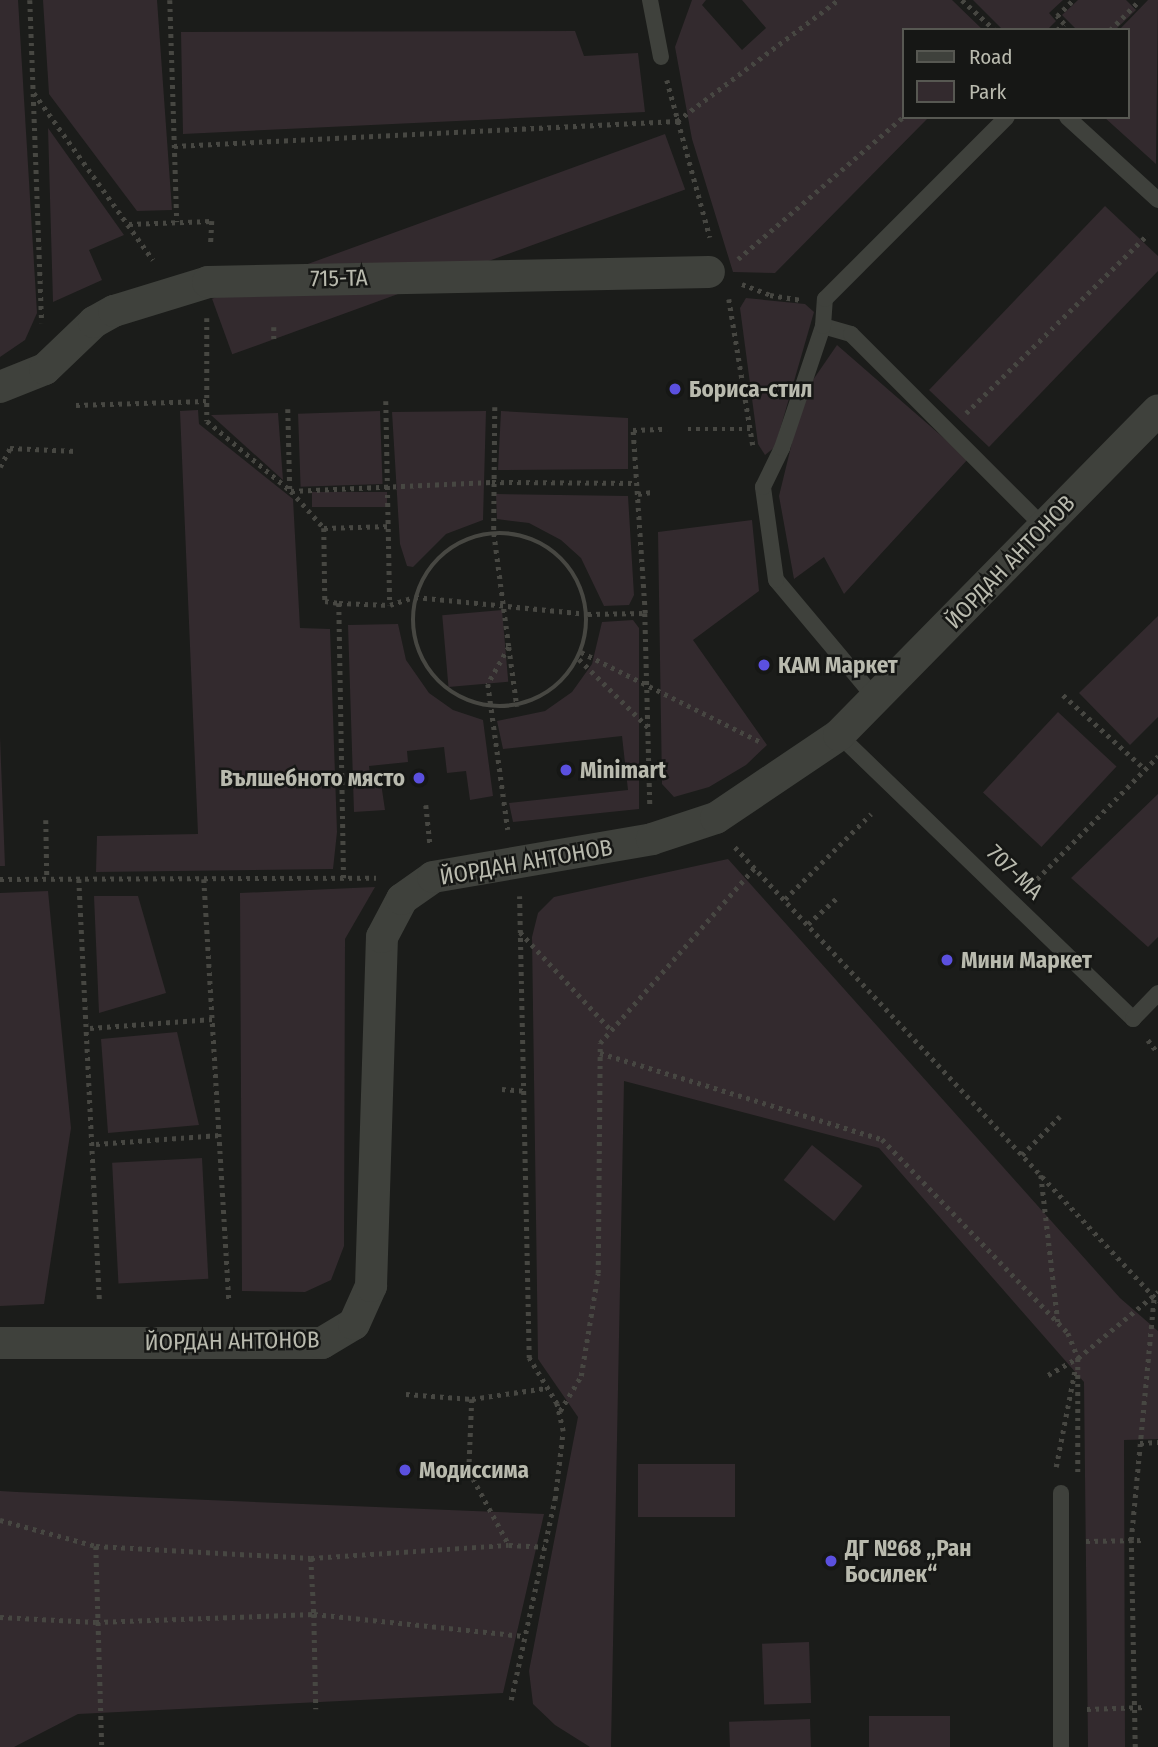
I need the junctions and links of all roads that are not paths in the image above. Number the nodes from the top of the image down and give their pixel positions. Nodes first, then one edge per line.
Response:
1 (650, 0) edge
2 (661, 57) road end
3 (1005, 119) edge
4 (1069, 119) edge
5 (1158, 200) edge
6 (726, 276) road end
7 (823, 326) junction
8 (0, 387) edge
9 (1158, 410) edge
10 (1044, 527) junction
11 (876, 699) junction
12 (839, 735) junction
13 (1158, 993) edge
14 (0, 1343) edge
15 (1061, 1493) dead end
16 (1061, 1747) edge

1 - 2 lane
3 - 7 lane
4 - 5 lane
6 - 8 street, 715-ТА
7 - 10 lane
7 - 11 lane
9 - 10 street, ЙОРДАН АНТОНОВ
10 - 11 street, ЙОРДАН АНТОНОВ
11 - 12 street, ЙОРДАН АНТОНОВ
12 - 13 lane, 707-МА
12 - 14 street, ЙОРДАН АНТОНОВ
15 - 16 lane

